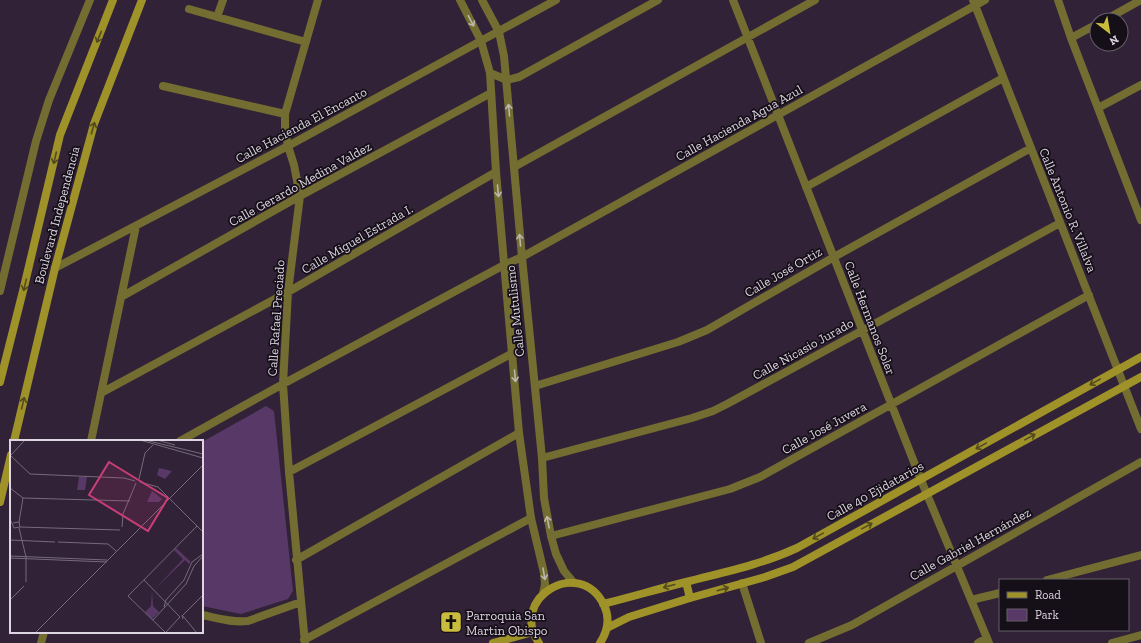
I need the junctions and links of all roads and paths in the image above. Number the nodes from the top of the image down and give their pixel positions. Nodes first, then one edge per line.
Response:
1 (90, 0) edge
2 (113, 0) edge
3 (142, 0) edge
4 (222, 0) edge
5 (318, 0) edge
6 (460, 0) edge
7 (482, 0) edge
8 (556, 0) edge
9 (658, 0) edge
10 (733, 0) edge
11 (815, 0) edge
12 (985, 0) edge
13 (1058, 0) edge
14 (1141, 0) edge
15 (974, 3) edge
16 (189, 10) dead end
17 (1119, 12) edge
18 (218, 17) junction
19 (1089, 28) edge
20 (499, 32) junction
21 (748, 37) junction
22 (1071, 38) junction
23 (306, 42) junction
24 (481, 42) junction
25 (490, 73) junction
26 (1003, 78) junction
27 (507, 80) junction
28 (1141, 85) edge
29 (162, 86) dead end
30 (491, 93) junction
31 (1098, 108) junction
32 (285, 114) junction
33 (778, 115) junction
34 (288, 146) junction
35 (1031, 148) junction
36 (514, 167) junction
37 (496, 172) junction
38 (806, 187) junction
39 (300, 196) junction
40 (1141, 220) edge
41 (1060, 223) junction
42 (136, 226) junction
43 (522, 257) junction
44 (834, 257) junction
45 (504, 265) junction
46 (55, 268) junction
47 (0, 291) edge
48 (288, 292) junction
49 (1089, 295) junction
50 (121, 297) junction
51 (862, 330) junction
52 (513, 352) junction
53 (1141, 357) edge
54 (1118, 369) junction
55 (1141, 377) edge
56 (0, 382) edge
57 (283, 384) junction
58 (535, 386) junction
59 (1124, 386) junction
60 (101, 393) junction
61 (891, 405) junction
62 (1141, 428) edge
63 (519, 433) junction
64 (14, 440) edge
65 (91, 440) edge
66 (182, 440) edge
67 (542, 458) junction
68 (10, 459) edge
69 (1141, 462) edge
70 (288, 472) junction
71 (920, 480) junction
72 (927, 494) junction
73 (0, 502) edge
74 (531, 518) junction
75 (551, 536) junction
76 (1141, 555) edge
77 (296, 560) junction
78 (957, 566) junction
79 (1051, 579) edge
80 (686, 582) junction
81 (574, 583) junction
82 (742, 583) junction
83 (999, 593) edge
84 (543, 594) junction
85 (690, 598) junction
86 (971, 600) junction
87 (300, 602) junction
88 (603, 604) junction
89 (203, 615) edge
90 (607, 628) junction
91 (533, 632) junction
92 (44, 633) edge
93 (1141, 635) edge
94 (305, 641) edge
95 (988, 641) edge
96 (41, 643) edge
97 (493, 643) edge
98 (539, 643) edge
99 (600, 643) edge
100 (761, 643) edge
101 (809, 643) edge
102 (978, 643) edge
103 (1112, 643) edge

1 - 47 street
2 -> 56 main road, Boulevard Independencia
46 -> 3 main road, Boulevard Independencia
4 - 18 street
5 - 23 street, Calle Rafael Preciado
6 -> 24 street, Calle Mutulismo
7 - 20 street, Calle Mutulismo
8 - 20 street, Calle Hacienda El Encanto
9 - 27 street
10 - 21 street, Calle Hermanos Soler
11 - 21 street
12 - 15 street, Calle Hacienda Agua Azul
13 - 22 street
14 - 17 street
15 - 26 street, Calle Antonio R. Villalva
15 - 33 street, Calle Hacienda Agua Azul
16 - 18 street
18 - 23 street
19 - 22 street
20 - 24 street, Calle Hacienda El Encanto
20 - 27 street, Calle Mutulismo
21 - 33 street, Calle Hermanos Soler
21 - 36 street
22 - 31 street
23 - 32 street, Calle Rafael Preciado
24 - 25 street, Calle Mutulismo
24 - 34 street, Calle Hacienda El Encanto
25 - 27 street
25 - 30 street, Calle Mutulismo
26 - 35 street, Calle Antonio R. Villalva
26 - 38 street
36 -> 27 street, Calle Mutulismo
28 - 31 street
29 - 32 street
30 - 37 street, Calle Mutulismo
30 - 39 street, Calle Gerardo Medina Valdez
31 - 40 street
32 - 34 street, Calle Rafael Preciado
33 - 38 street, Calle Hermanos Soler
33 - 43 street, Calle Hacienda Agua Azul
34 - 39 street, Calle Rafael Preciado
34 - 42 street, Calle Hacienda El Encanto
35 - 41 street, Calle Antonio R. Villalva
35 - 44 street, Calle José Ortiz
43 -> 36 street, Calle Mutulismo
37 -> 45 street, Calle Mutulismo
37 - 48 street, Calle Miguel Estrada I.
38 - 44 street, Calle Hermanos Soler
39 - 48 street, Calle Rafael Preciado
39 - 50 street, Calle Gerardo Medina Valdez
41 - 49 street, Calle Antonio R. Villalva
41 - 51 street, Calle Nicasio Jurado
42 - 46 street, Calle Hacienda El Encanto
42 - 50 street
43 - 45 street, Calle Hacienda Agua Azul
43 - 58 street, Calle Mutulismo
44 - 51 street, Calle Hermanos Soler
44 - 58 street, Calle José Ortiz
45 - 52 street, Calle Mutulismo
45 - 57 street, Calle Hacienda Agua Azul
64 -> 46 main road, Boulevard Independencia
48 - 57 street, Calle Rafael Preciado
48 - 60 street, Calle Miguel Estrada I.
49 - 54 street, Calle Antonio R. Villalva
49 - 61 street, Calle José Juvera
50 - 60 street
51 - 61 street, Calle Hermanos Soler
51 - 67 street, Calle Nicasio Jurado
52 -> 63 street, Calle Mutulismo
52 - 70 street
53 - 54 main road, Calle 40 Ejidatarios
54 - 59 street, Calle Antonio R. Villalva
54 -> 71 main road, Calle 40 Ejidatarios
55 - 59 main road, Calle 40 Ejidatarios
57 - 66 street, Calle Hacienda Agua Azul
57 - 70 street, Calle Rafael Preciado
58 - 67 street, Calle Mutulismo
59 - 62 street, Calle Antonio R. Villalva
72 -> 59 main road, Calle 40 Ejidatarios
60 - 65 street
61 - 71 street, Calle Hermanos Soler
61 - 75 street, Calle José Juvera
63 - 74 street, Calle Mutulismo
63 - 77 street
75 -> 67 street, Calle Mutulismo
68 - 73 main road
69 - 78 street, Calle Gabriel Hernández
70 - 77 street, Calle Rafael Preciado
71 - 72 street, Calle Hermanos Soler
71 -> 80 main road, Calle 40 Ejidatarios
72 - 78 street, Calle Hermanos Soler
82 -> 72 main road, Calle 40 Ejidatarios
74 -> 84 street, Calle Mutulismo
74 - 94 street
75 - 81 street, Calle Mutulismo
76 - 79 street
77 - 87 street, Calle Rafael Preciado
78 - 86 street, Calle Hermanos Soler
78 - 101 street, Calle Gabriel Hernández
80 - 85 main road
80 -> 88 main road, Calle 40 Ejidatarios
81 - 84 main road
81 - 88 main road
85 -> 82 main road, Calle 40 Ejidatarios
82 - 100 street
83 - 86 street
84 - 91 main road
85 - 90 main road, Calle 40 Ejidatarios
86 - 95 street, Calle Hermanos Soler
87 - 89 street
87 - 94 street, Calle Rafael Preciado
88 - 90 main road
90 - 99 main road
91 - 97 main road
91 - 98 main road
92 - 96 street
93 - 103 street
95 - 102 street

